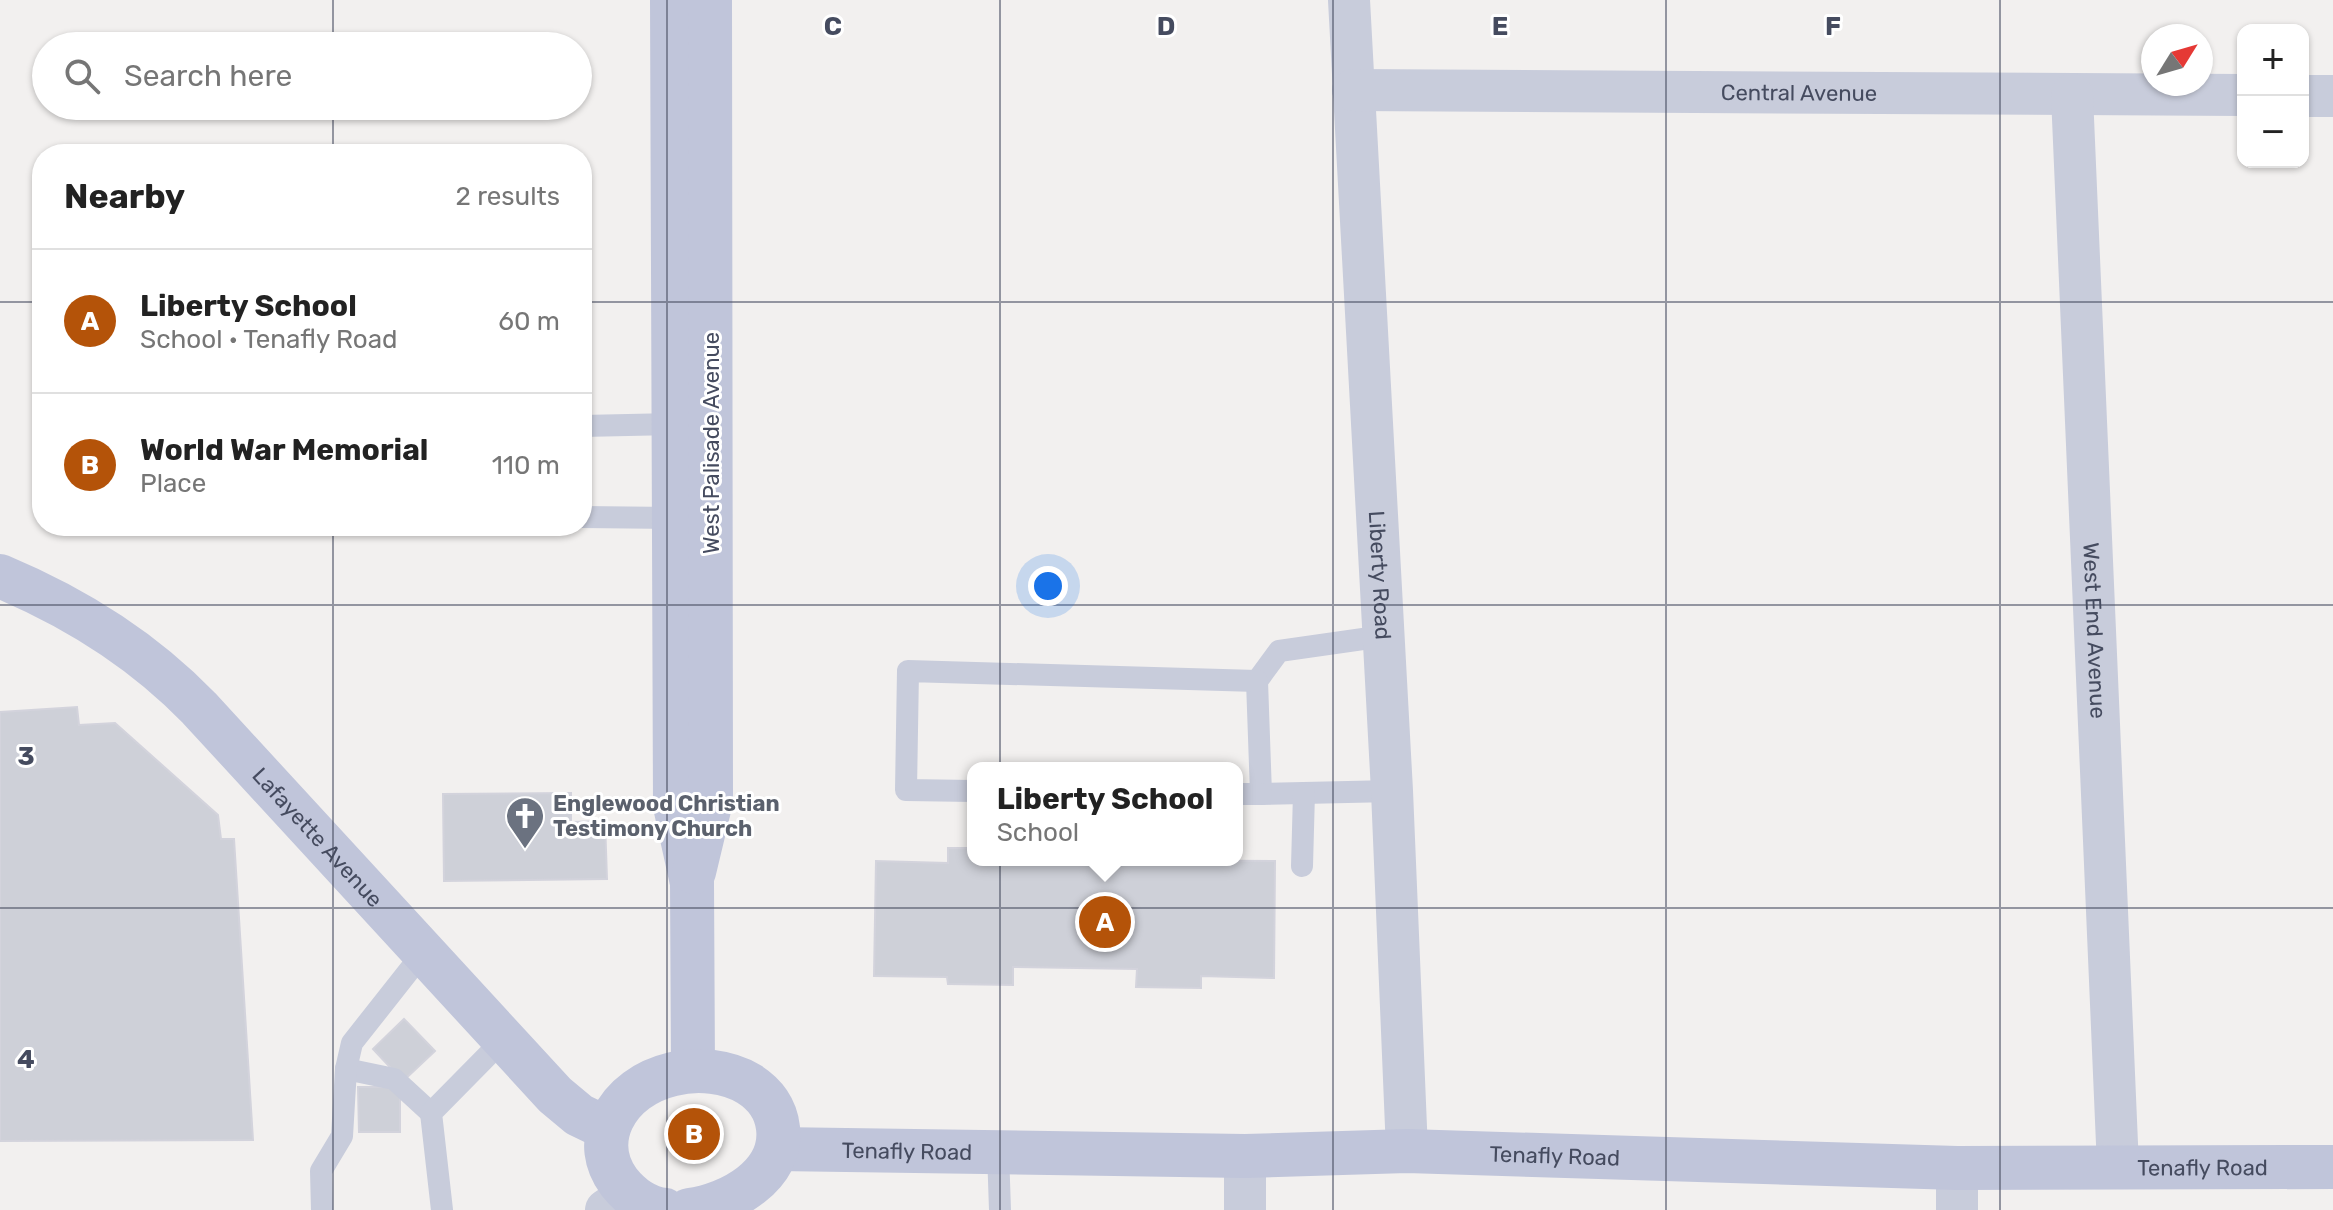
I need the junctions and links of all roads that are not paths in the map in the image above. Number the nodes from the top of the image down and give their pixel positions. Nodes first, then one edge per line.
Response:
1 (672, 0) edge
2 (710, 0) edge
3 (1349, 0) edge
4 (1353, 90) junction
5 (2072, 95) junction
6 (2237, 95) edge
7 (2309, 96) edge
8 (2333, 96) edge
9 (674, 424) junction
10 (592, 426) edge
11 (692, 471) junction
12 (592, 517) edge
13 (674, 518) junction
14 (3, 587) edge
15 (1384, 636) junction
16 (1257, 681) junction
17 (967, 791) edge
18 (1392, 791) junction
19 (1304, 793) junction
20 (1243, 794) edge
21 (1261, 794) junction
22 (1302, 866) dead end
23 (692, 883) junction
24 (423, 953) junction
25 (504, 1039) junction
26 (346, 1069) junction
27 (693, 1071) junction
28 (431, 1113) junction
29 (608, 1129) junction
30 (777, 1149) junction
31 (998, 1151) junction
32 (1407, 1151) junction
33 (1245, 1156) junction
34 (2118, 1167) junction
35 (2333, 1167) edge
36 (1957, 1189) edge
37 (634, 1205) edge
38 (322, 1210) edge
39 (442, 1210) edge
40 (689, 1210) edge
41 (695, 1210) edge
42 (1000, 1210) edge
43 (1245, 1210) edge

1 - 9 main road, West Palisade Avenue
2 - 11 main road, West Palisade Avenue
3 - 4 street, Liberty Road
4 - 5 street, Central Avenue
4 - 15 street, Liberty Road
5 - 6 street, Central Avenue
5 - 34 street, West End Avenue
7 - 8 street
9 - 10 lane
9 - 11 main road, West Palisade Avenue
11 - 13 main road, West Palisade Avenue
11 - 23 main road, West Palisade Avenue
12 - 13 lane
13 - 23 main road, West Palisade Avenue
14 - 24 main road, Lafayette Avenue
15 - 16 lane
15 - 18 street, Liberty Road
16 - 17 lane
16 - 21 lane
18 - 19 lane
18 - 32 street, Liberty Road
19 - 21 lane
19 - 22 lane
20 - 21 lane
23 - 27 main road, West Palisade Avenue
24 - 25 main road, Lafayette Avenue
24 - 26 lane
25 - 28 lane
25 - 29 main road, Lafayette Avenue
26 - 28 lane
26 - 38 lane
27 - 29 main road
27 - 30 main road
28 - 39 lane
29 - 37 main road
30 - 31 main road, Tenafly Road
30 - 41 main road
31 - 33 main road, Tenafly Road
31 - 42 lane
32 - 33 main road, Tenafly Road
32 - 36 main road, Tenafly Road
33 - 43 street
34 - 35 main road, Tenafly Road
34 - 36 main road, Tenafly Road
40 - 41 main road

